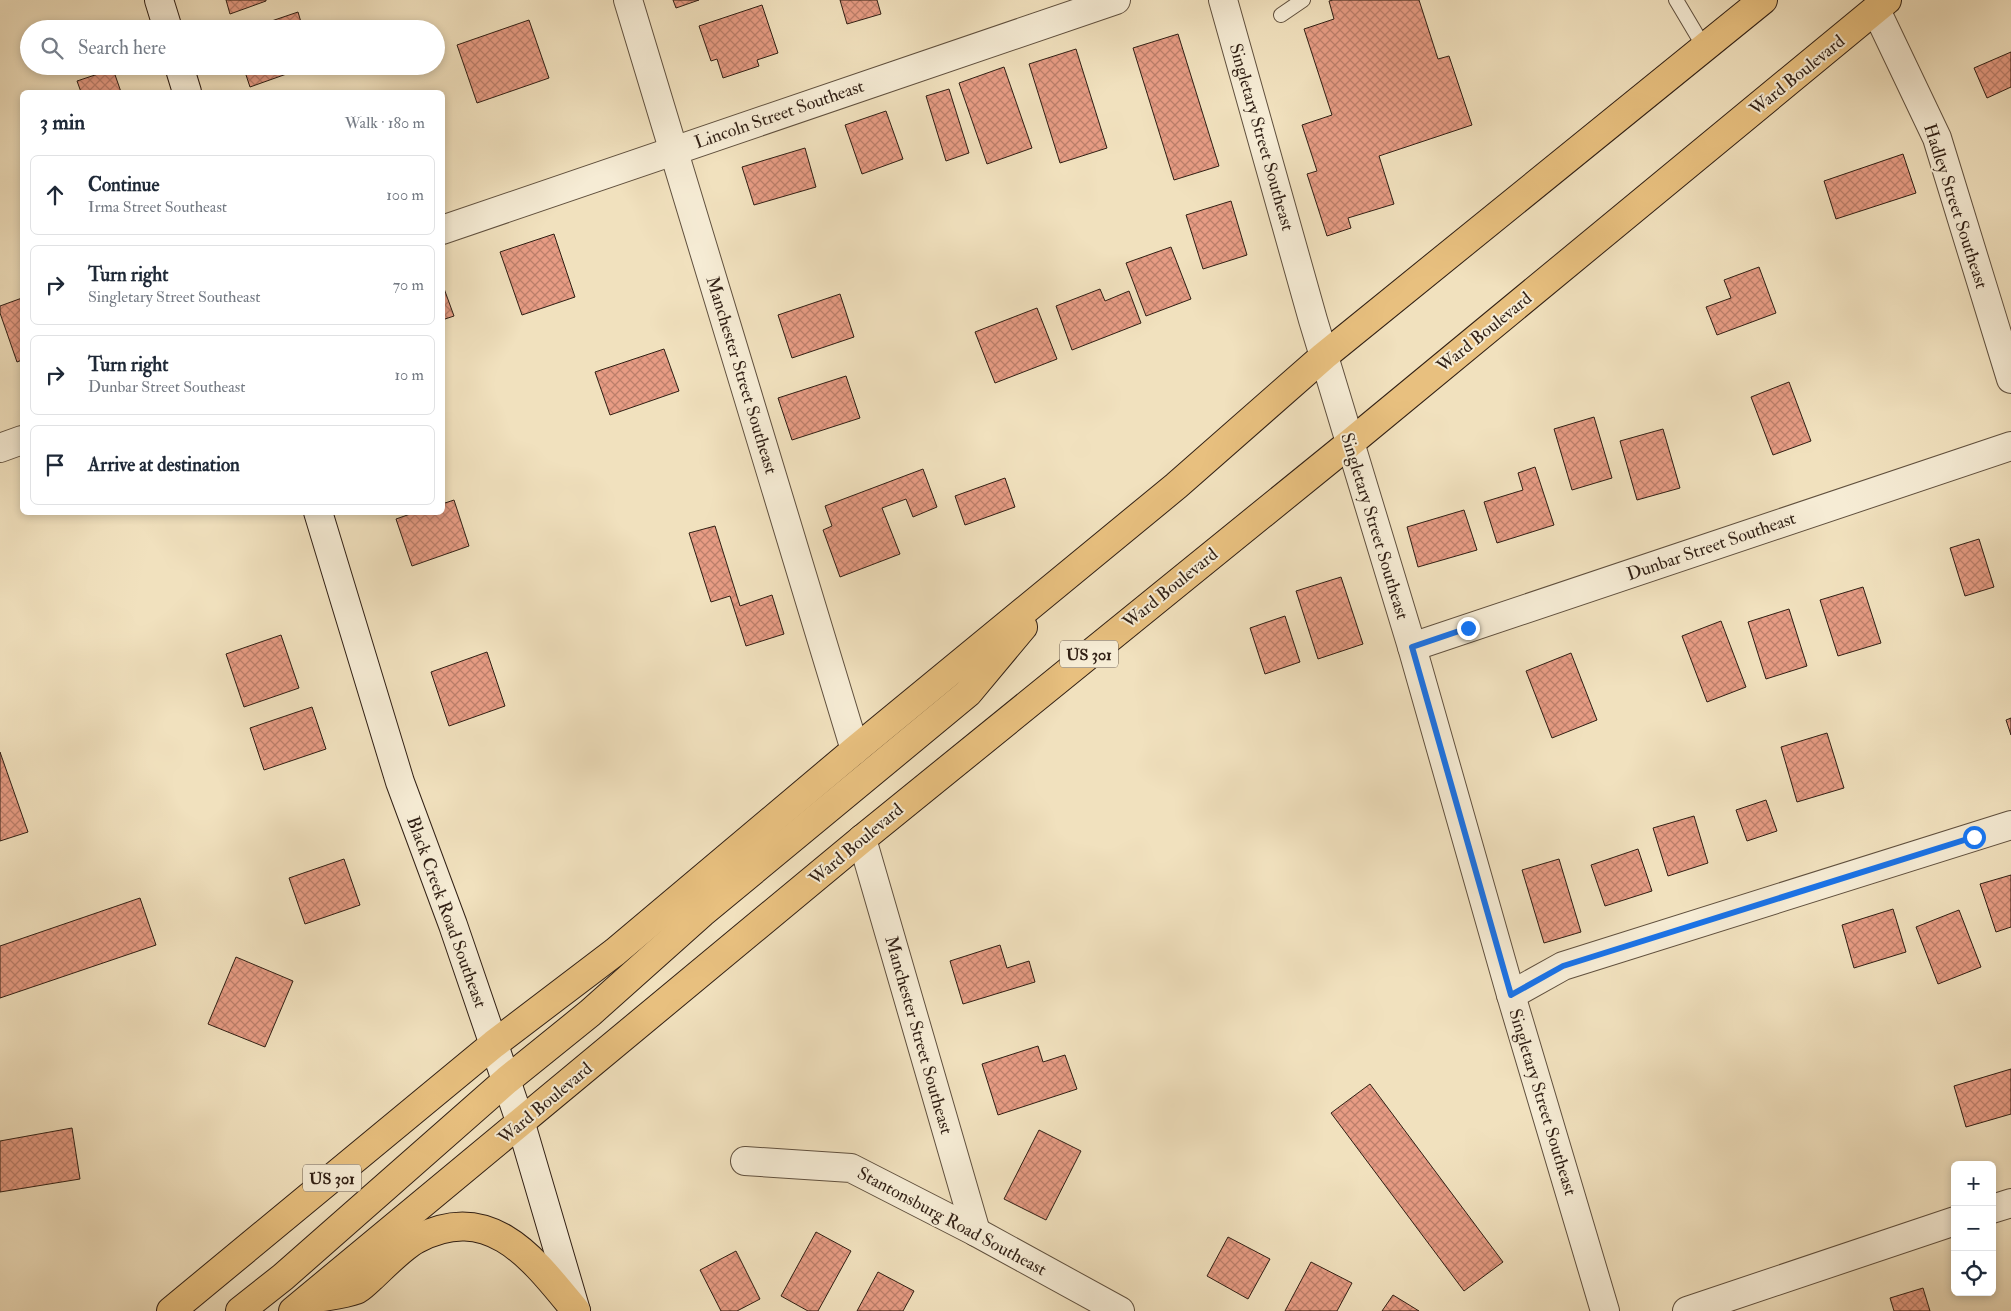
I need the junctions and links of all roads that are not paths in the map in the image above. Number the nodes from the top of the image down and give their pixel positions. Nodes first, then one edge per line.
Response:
1 (159, 0) edge
2 (628, 0) edge
3 (1116, 0) edge
4 (1223, 0) edge
5 (1303, 0) edge
6 (1676, 0) edge
7 (1763, 0) edge
8 (1881, 5) edge
9 (1282, 15) dead end
10 (165, 20) edge
11 (1704, 48) junction
12 (182, 75) edge
13 (186, 90) edge
14 (674, 149) junction
15 (445, 229) edge
16 (1324, 356) junction
17 (2011, 379) edge
18 (20, 441) edge
19 (1350, 443) junction
20 (2011, 446) edge
21 (0, 448) edge
22 (319, 515) edge
23 (1066, 576) junction
24 (1412, 647) junction
25 (855, 750) junction
26 (2011, 825) edge
27 (862, 839) junction
28 (1511, 995) junction
29 (494, 1044) junction
30 (506, 1080) junction
31 (521, 1124) junction
32 (745, 1161) dead end
33 (2011, 1203) edge
34 (1996, 1208) edge
35 (1951, 1223) edge
36 (976, 1232) junction
37 (300, 1305) edge
38 (170, 1311) edge
39 (240, 1311) edge
40 (576, 1311) edge
41 (1120, 1311) edge
42 (1605, 1311) edge
43 (1687, 1311) edge

1 - 10 street
2 - 14 street, Manchester Street Southeast
3 - 14 street, Lincoln Street Southeast
4 - 16 street, Singletary Street Southeast
5 - 9 lane
6 - 11 lane
7 - 11 highway, US 301
8 - 17 street, Hadley Street Southeast
8 - 19 highway, Ward Boulevard / US 301
11 - 16 highway, US 301
12 - 13 street
14 - 15 street, Lincoln Street Southeast
14 - 25 street, Manchester Street Southeast
16 - 19 street, Singletary Street Southeast
16 - 23 highway, US 301
18 - 21 street
19 - 24 street, Singletary Street Southeast
19 - 27 highway, Ward Boulevard / US 301
20 - 24 street, Dunbar Street Southeast
22 - 29 street, Black Creek Road Southeast
23 - 25 highway, US 301
23 - 30 highway
24 - 28 street, Singletary Street Southeast
25 - 29 highway, US 301
26 - 28 street
27 - 31 highway, Ward Boulevard / US 301
27 - 36 street, Manchester Street Southeast
28 - 42 street, Singletary Street Southeast
29 - 30 street, Black Creek Road Southeast
29 - 38 highway, US 301
30 - 31 street, Black Creek Road Southeast
30 - 39 highway
31 - 37 highway, Ward Boulevard / US 301
31 - 40 street, Black Creek Road Southeast
32 - 36 street, Stantonsburg Road Southeast
33 - 34 street
35 - 43 street
36 - 41 street, Stantonsburg Road Southeast
37 - 40 highway

